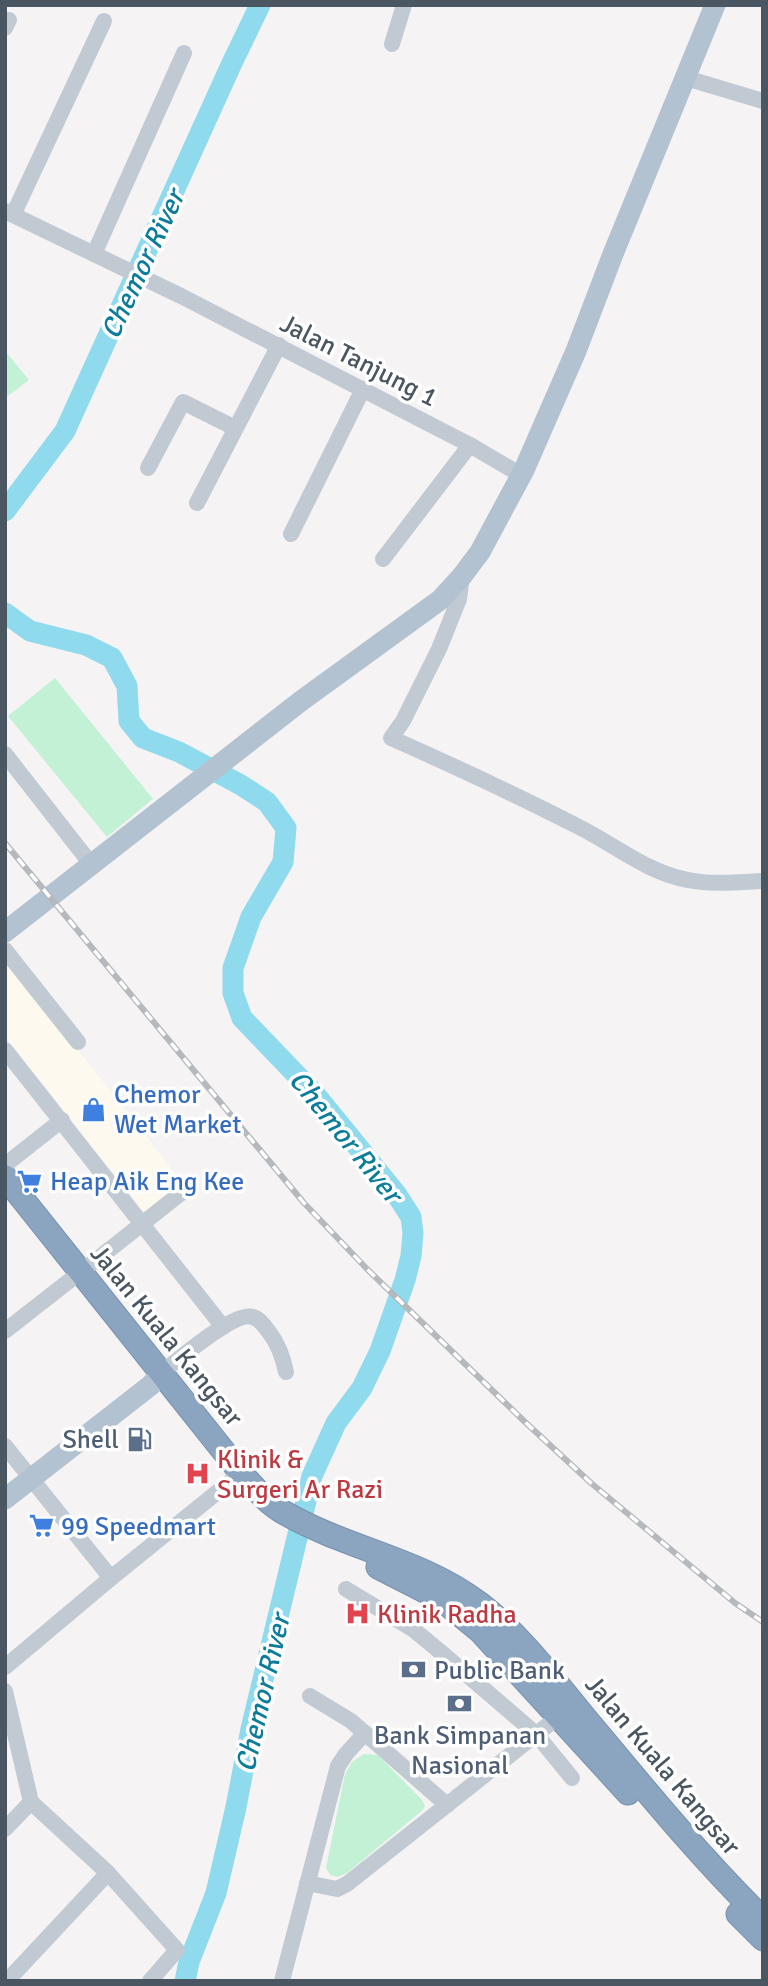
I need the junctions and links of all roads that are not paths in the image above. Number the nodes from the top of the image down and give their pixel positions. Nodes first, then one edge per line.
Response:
1 (404, 5) edge
2 (714, 6) edge
3 (104, 21) dead end
4 (391, 44) dead end
5 (184, 53) dead end
6 (686, 78) junction
7 (763, 101) edge
8 (657, 147) junction
9 (9, 213) edge
10 (94, 254) junction
11 (279, 345) junction
12 (363, 389) junction
13 (235, 428) junction
14 (539, 437) junction
15 (470, 445) junction
16 (148, 468) dead end
17 (511, 469) junction
18 (509, 498) junction
19 (197, 503) dead end
20 (291, 534) dead end
21 (383, 559) dead end
22 (462, 576) junction
23 (301, 701) junction
24 (5, 754) edge
25 (91, 864) junction
26 (763, 881) edge
27 (5, 932) edge
28 (5, 950) edge
29 (78, 1042) dead end
30 (5, 1050) edge
31 (62, 1120) junction
32 (5, 1164) edge
33 (5, 1177) edge
34 (190, 1186) dead end
35 (5, 1201) edge
36 (143, 1223) junction
37 (75, 1276) junction
38 (223, 1326) junction
39 (5, 1331) edge
40 (286, 1372) dead end
41 (153, 1379) junction
42 (5, 1446) edge
43 (29, 1475) junction
44 (236, 1477) junction
45 (5, 1489) edge
46 (5, 1499) edge
47 (323, 1537) junction
48 (111, 1578) junction
49 (346, 1589) dead end
50 (493, 1615) junction
51 (5, 1667) edge
52 (5, 1691) edge
53 (310, 1696) dead end
54 (558, 1717) junction
55 (365, 1732) junction
56 (536, 1734) junction
57 (606, 1744) junction
58 (572, 1778) dead end
59 (32, 1801) junction
60 (447, 1805) junction
61 (5, 1829) edge
62 (107, 1873) junction
63 (307, 1883) junction
64 (763, 1919) edge
65 (763, 1939) edge
66 (7, 1981) edge
67 (150, 1981) edge
68 (282, 1981) edge

1 - 4 street
2 - 6 main road
3 - 9 street
5 - 10 street
6 - 7 street
6 - 8 main road
8 - 14 main road
8 - 17 main road
9 - 10 street, Jalan Tanjung 1
10 - 11 street, Jalan Tanjung 1
11 - 12 street, Jalan Tanjung 1
11 - 13 street
12 - 15 street, Jalan Tanjung 1
12 - 20 street
13 - 16 street
13 - 19 street
14 - 17 main road
14 - 18 main road
15 - 17 street, Jalan Tanjung 1
15 - 21 street
17 - 18 main road
17 - 23 main road
18 - 22 main road
22 - 23 main road
22 - 26 street
23 - 25 main road
24 - 25 street
25 - 27 main road
28 - 29 street
30 - 31 street
31 - 32 street
31 - 36 street
33 - 37 highway, Jalan Kuala Kangsar
34 - 36 street
35 - 37 highway, Jalan Kuala Kangsar
36 - 37 street
36 - 38 street
37 - 39 street
37 - 41 highway, Jalan Kuala Kangsar
38 - 40 street
38 - 41 street
41 - 43 main road
41 - 44 highway, Jalan Kuala Kangsar
42 - 43 street
43 - 45 main road
43 - 46 main road
43 - 48 street
44 - 47 highway, Jalan Kuala Kangsar
44 - 48 street
47 - 50 highway, Jalan Kuala Kangsar
47 - 54 highway, Jalan Kuala Kangsar
48 - 51 street
49 - 56 street
50 - 54 highway
50 - 57 highway, Jalan Kuala Kangsar
52 - 59 street
53 - 55 street
54 - 56 street
54 - 57 highway
54 - 65 highway, Jalan Kuala Kangsar
55 - 60 street
55 - 63 street
56 - 58 street
56 - 60 street
57 - 64 highway, Jalan Kuala Kangsar
59 - 61 street
59 - 62 street
60 - 63 street
62 - 66 street
62 - 67 street
63 - 68 street

